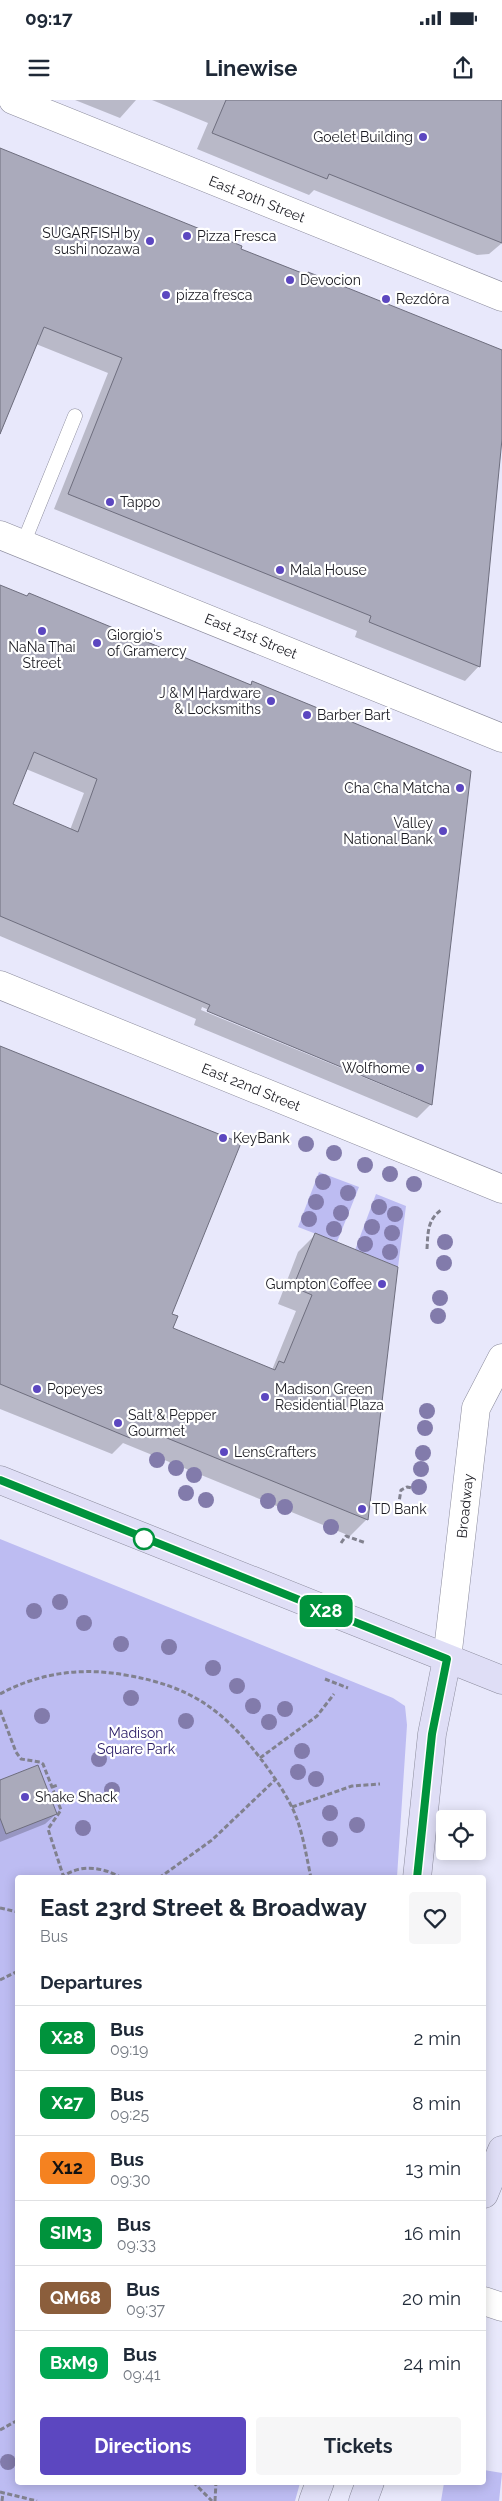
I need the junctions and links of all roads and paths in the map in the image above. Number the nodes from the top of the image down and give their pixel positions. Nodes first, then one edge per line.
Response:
1 (13, 100) edge
2 (502, 297) edge
3 (75, 416) dead end
4 (11, 540) edge
5 (502, 738) edge
6 (0, 985) edge
7 (502, 1188) edge
8 (441, 1210) dead end
9 (427, 1249) dead end
10 (502, 1358) edge
11 (0, 1480) edge
12 (412, 1488) dead end
13 (398, 1514) dead end
14 (341, 1543) dead end
15 (366, 1543) dead end
16 (447, 1659) junction
17 (325, 1679) dead end
18 (502, 1680) edge
19 (348, 1688) dead end
20 (0, 1694) edge
21 (334, 1694) dead end
22 (0, 1710) edge
23 (260, 1758) junction
24 (276, 1779) junction
25 (380, 1784) dead end
26 (58, 1785) dead end
27 (52, 1787) junction
28 (292, 1807) junction
29 (62, 1875) edge
30 (64, 1875) edge
31 (117, 1875) edge
32 (163, 1875) edge
33 (310, 1875) edge
34 (417, 1875) edge
35 (0, 1908) edge
36 (15, 1911) edge
37 (15, 1972) edge
38 (0, 1980) edge
39 (500, 2163) edge
40 (486, 2190) edge
41 (486, 2302) edge
42 (502, 2306) edge
43 (15, 2422) edge
44 (0, 2430) edge
45 (196, 2485) edge
46 (216, 2485) edge
47 (319, 2485) edge
48 (369, 2485) edge
49 (2, 2492) edge
50 (2, 2501) edge
51 (37, 2501) edge
52 (213, 2501) edge
53 (313, 2501) edge
54 (363, 2501) edge

1 - 2 street, East 20th Street
3 - 4 lane
4 - 5 street, East 21st Street
6 - 7 street, East 22nd Street
8 - 9 path
10 - 16 street, Broadway
11 - 16 main road
12 - 13 path
14 - 15 path
16 - 18 main road
16 - 34 main road
17 - 19 path
20 - 23 path
21 - 23 path
22 - 27 path
23 - 24 path
24 - 28 path
24 - 32 path
25 - 28 path
26 - 27 path
27 - 29 path
28 - 33 path
30 - 31 path
35 - 36 path
37 - 38 path
39 - 40 main road
41 - 42 street
43 - 44 path
45 - 52 path
46 - 52 path
47 - 53 main road
48 - 54 main road
49 - 50 path
49 - 51 path

